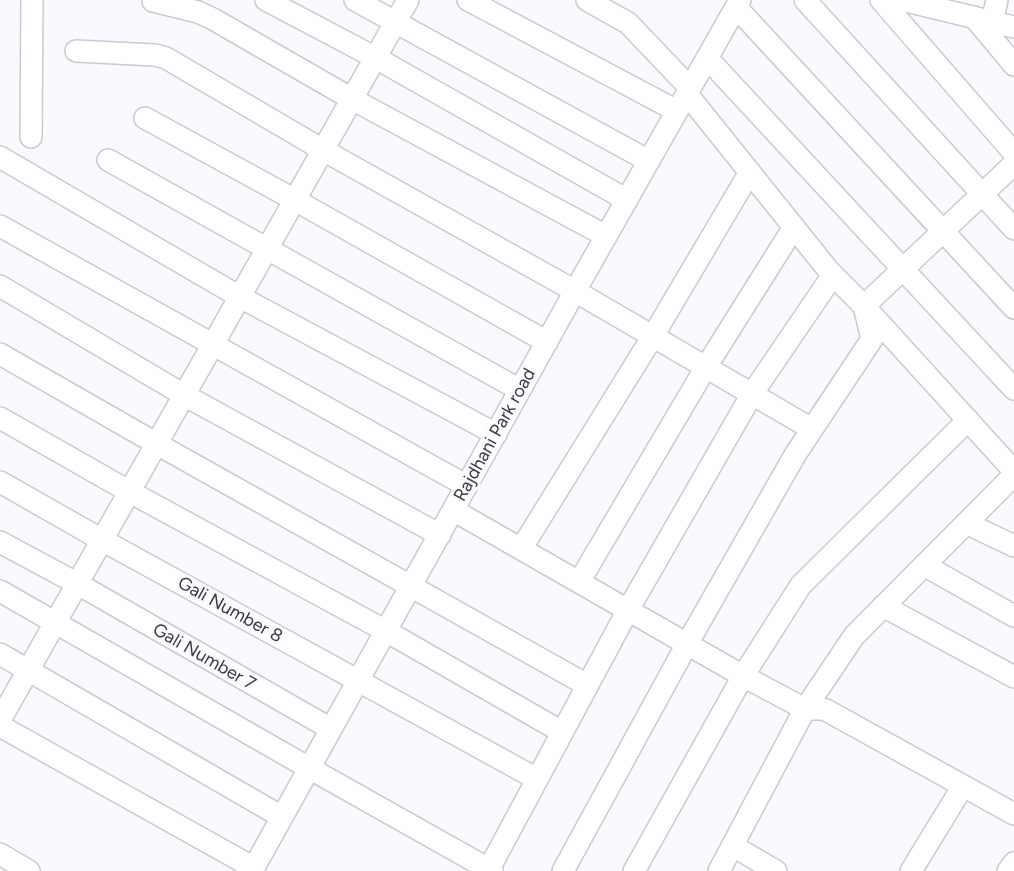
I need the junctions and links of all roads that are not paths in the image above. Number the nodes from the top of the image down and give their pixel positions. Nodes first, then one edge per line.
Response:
1 (32, 0) edge
2 (266, 0) edge
3 (355, 0) edge
4 (408, 0) edge
5 (468, 0) edge
6 (587, 0) edge
7 (805, 0) edge
8 (881, 0) edge
9 (902, 0) edge
10 (997, 0) edge
11 (153, 1) edge
12 (738, 4) edge
13 (983, 20) junction
14 (396, 22) junction
15 (1014, 27) edge
16 (76, 51) dead end
17 (376, 58) junction
18 (707, 58) junction
19 (1014, 65) edge
20 (685, 98) junction
21 (352, 99) junction
22 (145, 118) dead end
23 (31, 137) dead end
24 (323, 150) junction
25 (1014, 153) edge
26 (0, 157) edge
27 (108, 160) dead end
28 (649, 160) junction
29 (1014, 164) edge
30 (750, 172) junction
31 (982, 194) junction
32 (295, 200) junction
33 (627, 200) junction
34 (0, 225) edge
35 (794, 227) junction
36 (1014, 229) edge
37 (943, 231) junction
38 (606, 236) junction
39 (267, 249) junction
40 (903, 268) junction
41 (833, 274) junction
42 (0, 286) edge
43 (575, 291) junction
44 (240, 297) junction
45 (864, 306) junction
46 (1014, 308) edge
47 (653, 336) junction
48 (547, 342) junction
49 (213, 345) junction
50 (0, 354) edge
51 (706, 367) junction
52 (1014, 389) edge
53 (520, 390) junction
54 (752, 394) junction
55 (184, 395) junction
56 (0, 418) edge
57 (968, 420) junction
58 (812, 429) junction
59 (496, 434) junction
60 (157, 444) junction
61 (1014, 473) edge
62 (0, 482) edge
63 (467, 486) junction
64 (130, 492) junction
65 (453, 510) junction
66 (966, 523) junction
67 (440, 535) junction
68 (102, 540) junction
69 (0, 542) edge
70 (1014, 546) edge
71 (521, 549) junction
72 (924, 565) junction
73 (579, 582) junction
74 (78, 584) junction
75 (411, 586) junction
76 (0, 591) edge
77 (883, 606) junction
78 (628, 610) junction
79 (1014, 616) edge
80 (56, 623) junction
81 (386, 631) junction
82 (687, 644) junction
83 (0, 654) edge
84 (28, 670) junction
85 (743, 676) junction
86 (1014, 677) edge
87 (359, 680) junction
88 (587, 685) junction
89 (805, 709) junction
90 (0, 720) edge
91 (0, 726) edge
92 (331, 729) junction
93 (562, 732) junction
94 (309, 768) junction
95 (537, 778) junction
96 (963, 786) junction
97 (1014, 814) edge
98 (282, 817) junction
99 (733, 846) junction
100 (0, 854) edge
101 (1014, 863) edge
102 (253, 869) edge
103 (490, 870) edge
104 (29, 871) edge
105 (563, 871) edge
106 (634, 871) edge
107 (719, 871) edge
108 (776, 871) edge
109 (911, 871) edge
110 (1008, 871) edge

1 - 23 street
2 - 17 street
3 - 14 street
4 - 14 street
5 - 20 street
6 - 20 street
7 - 31 street
8 - 25 street
9 - 13 street
10 - 13 street
11 - 21 street
12 - 18 street, Rajdhani Park road
12 - 37 street
13 - 15 street
13 - 19 street
14 - 17 street
14 - 28 street
16 - 24 street
17 - 21 street
17 - 33 street
18 - 20 street, Rajdhani Park road
18 - 40 street
20 - 28 street, Rajdhani Park road
20 - 30 street
21 - 24 street
21 - 38 street
22 - 32 street
24 - 32 street
24 - 43 street
26 - 44 street
27 - 39 street
28 - 33 street, Rajdhani Park road
29 - 31 street
30 - 35 street
30 - 47 street
31 - 36 street
31 - 37 street
32 - 39 street
32 - 48 street
33 - 38 street, Rajdhani Park road
34 - 49 street
35 - 41 street
35 - 51 street
37 - 40 street
37 - 46 street
38 - 43 street, Rajdhani Park road
39 - 44 street
39 - 53 street
40 - 45 street
40 - 52 street
41 - 45 street
41 - 54 street
42 - 55 street
43 - 47 street
43 - 48 street, Rajdhani Park road
44 - 49 street
44 - 59 street
45 - 57 street
45 - 58 street
47 - 51 street
47 - 71 street
48 - 53 street, Rajdhani Park road
49 - 55 street
49 - 63 street
50 - 60 street
51 - 54 street
51 - 73 street
53 - 59 street, Rajdhani Park road
54 - 58 street
54 - 78 street
55 - 60 street
55 - 67 street
56 - 64 street
57 - 61 street
57 - 85 street
58 - 82 street
59 - 63 street, Rajdhani Park road
60 - 64 street
60 - 75 street
61 - 66 street
62 - 68 street, Gali Number 8
63 - 65 street, Rajdhani Park road
64 - 68 street
64 - 81 street
65 - 67 street, Rajdhani Park road
65 - 71 street
66 - 70 street
66 - 72 street
67 - 75 street, Rajdhani Park road
68 - 74 street
68 - 87 street, Gali Number 8
69 - 74 street, Gali Number 7
71 - 73 street
72 - 77 street
72 - 79 street
73 - 78 street
74 - 80 street
74 - 92 street, Gali Number 7
75 - 81 street, Rajdhani Park road
75 - 88 street
76 - 80 street
77 - 86 street
77 - 89 street
78 - 82 street
78 - 88 street
80 - 84 street
80 - 94 street
81 - 87 street, Rajdhani Park road
81 - 93 street
82 - 85 street
82 - 105 street
83 - 84 street
84 - 90 street
84 - 98 street
85 - 89 street
85 - 106 street
87 - 92 street, Rajdhani Park road
87 - 95 street, Gali Number 8
88 - 93 street
89 - 96 street
89 - 99 street
91 - 102 street
92 - 94 street, Rajdhani Park road
93 - 95 street
94 - 98 street, Rajdhani Park road
94 - 103 street
95 - 103 street
96 - 97 street
96 - 109 street
98 - 102 street, Rajdhani Park road
99 - 107 street
99 - 108 street
100 - 104 street
101 - 110 street

